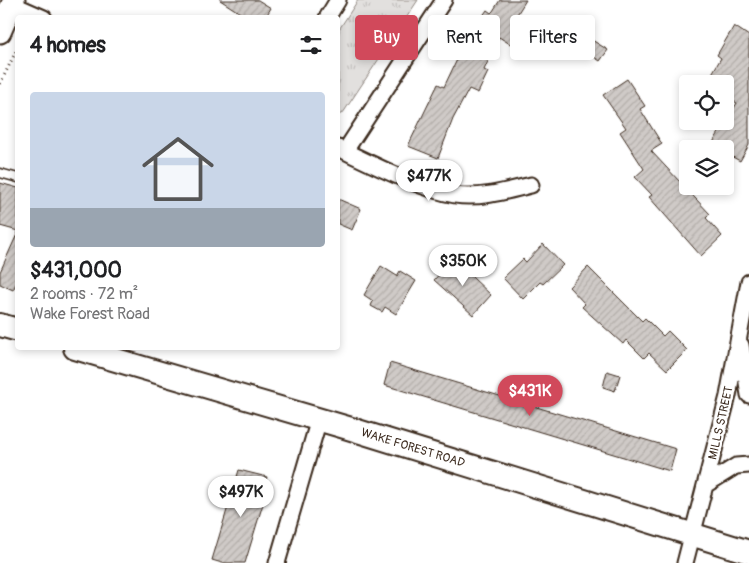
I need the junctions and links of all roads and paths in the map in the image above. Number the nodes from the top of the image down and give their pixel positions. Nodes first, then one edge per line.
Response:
1 (338, 0) edge
2 (444, 0) edge
3 (13, 2) edge
4 (38, 15) edge
5 (329, 15) edge
6 (0, 32) edge
7 (15, 53) edge
8 (0, 84) edge
9 (341, 149) edge
10 (0, 173) edge
11 (15, 177) edge
12 (530, 186) dead end
13 (749, 282) edge
14 (0, 324) edge
15 (15, 329) edge
16 (739, 333) junction
17 (82, 350) edge
18 (749, 395) edge
19 (319, 419) junction
20 (749, 465) edge
21 (707, 484) junction
22 (693, 534) junction
23 (749, 552) edge
24 (277, 563) edge
25 (686, 563) edge

1 - 5 street
2 - 9 street
3 - 4 street
3 - 6 main road
7 - 8 path
9 - 12 street
10 - 11 lane
13 - 16 street, MILLS STREET
14 - 15 main road
16 - 18 street
16 - 21 street, MILLS STREET
17 - 19 main road, WAKE FOREST ROAD
19 - 22 main road, WAKE FOREST ROAD
19 - 24 street
20 - 21 street
21 - 22 street, MILLS STREET
22 - 23 main road, WAKE FOREST ROAD
22 - 25 street, MILLS STREET

